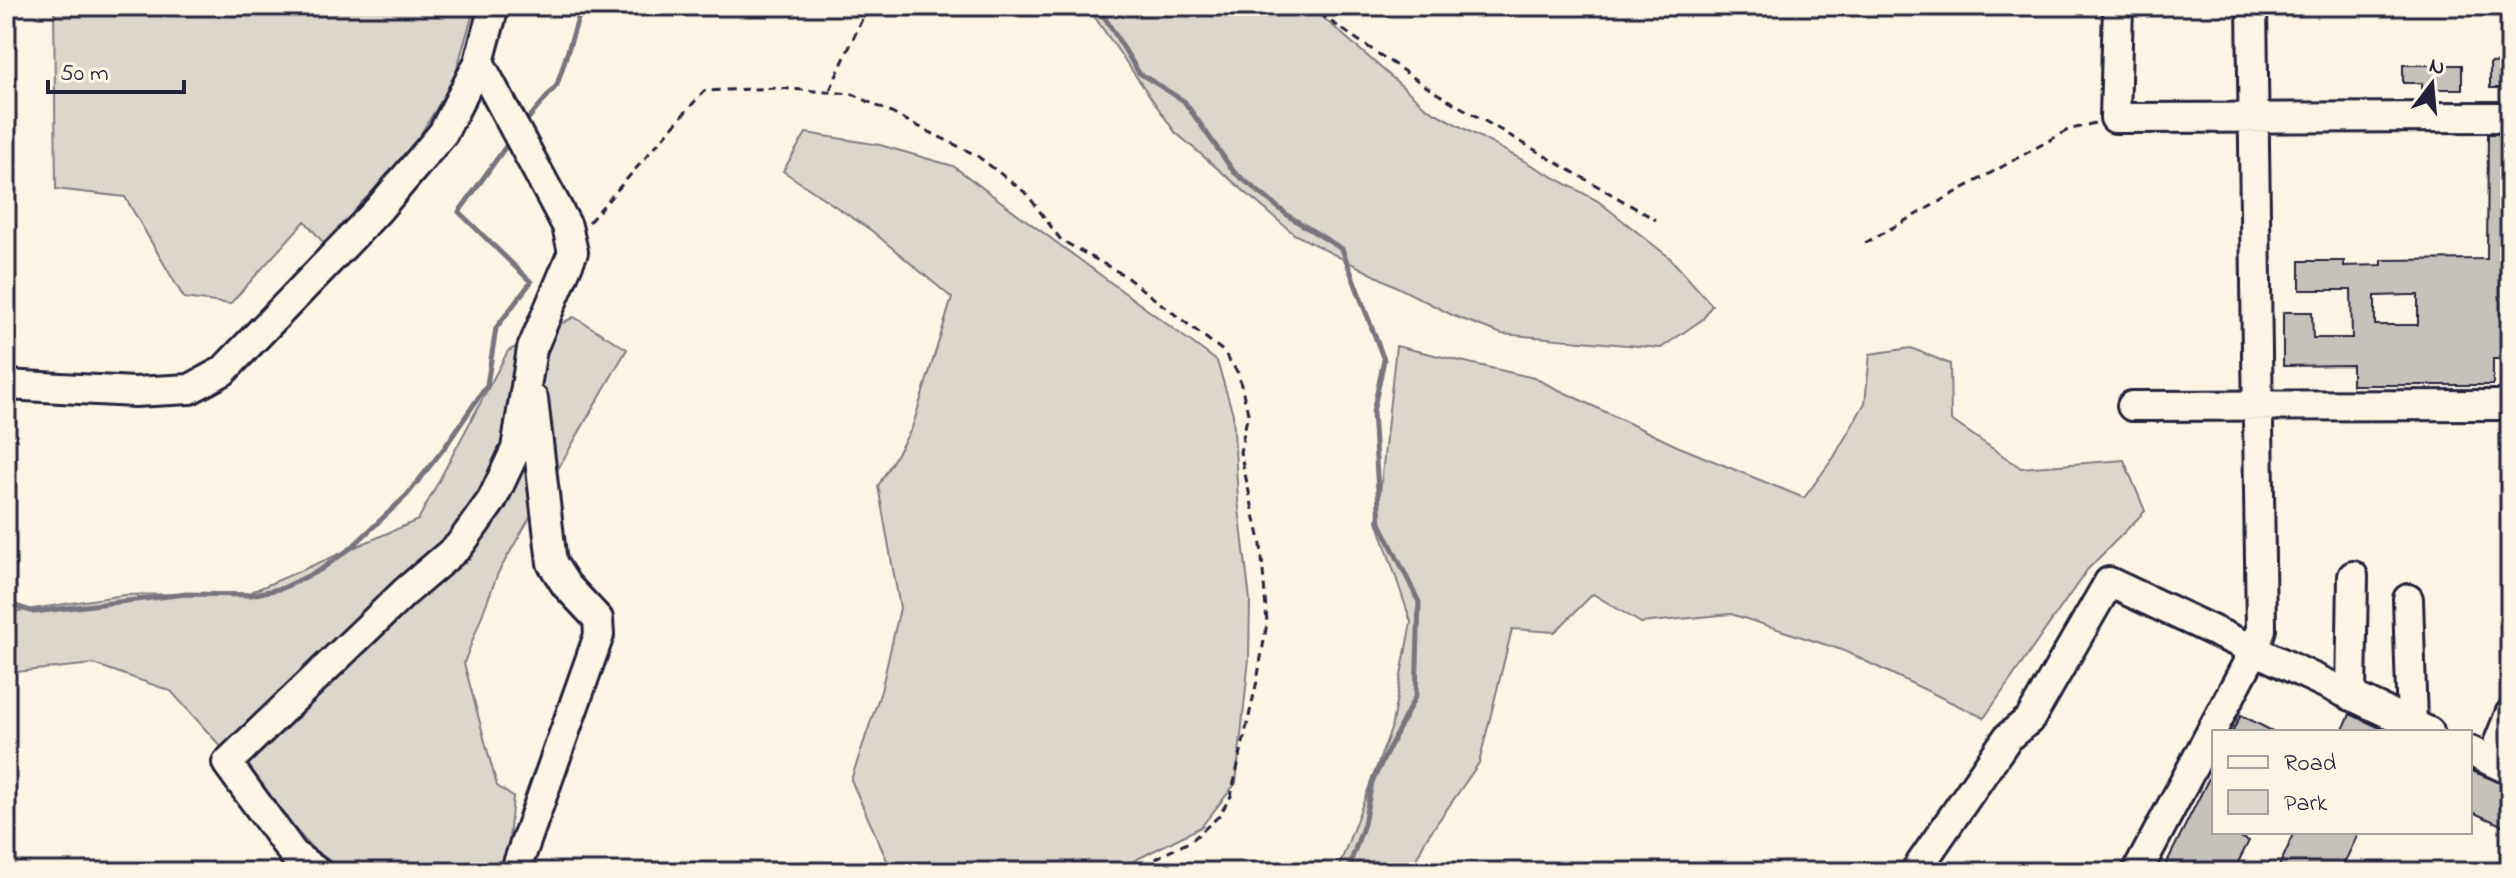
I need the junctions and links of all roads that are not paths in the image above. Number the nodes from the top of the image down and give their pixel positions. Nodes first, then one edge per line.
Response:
1 (494, 6) edge
2 (2118, 6) edge
3 (2252, 6) edge
4 (479, 62) junction
5 (2510, 117) edge
6 (2253, 118) junction
7 (529, 362) junction
8 (6, 385) edge
9 (2510, 405) edge
10 (2132, 406) dead end
11 (2258, 407) junction
12 (2353, 576) dead end
13 (2408, 599) dead end
14 (2254, 651) junction
15 (2351, 696) junction
16 (2510, 714) edge
17 (2420, 728) edge
18 (2212, 730) edge
19 (2212, 730) edge
20 (2490, 761) edge
21 (317, 872) edge
22 (515, 872) edge
23 (1915, 872) edge
24 (2137, 872) edge

1 - 4 street
2 - 6 street
3 - 6 street
4 - 7 street
4 - 8 street
5 - 6 street
6 - 11 street
7 - 21 street
7 - 22 street
9 - 11 street
10 - 11 street
11 - 14 street
12 - 15 street
13 - 17 street
14 - 15 street
14 - 19 street
14 - 23 street
15 - 17 street
16 - 20 street
18 - 24 street

